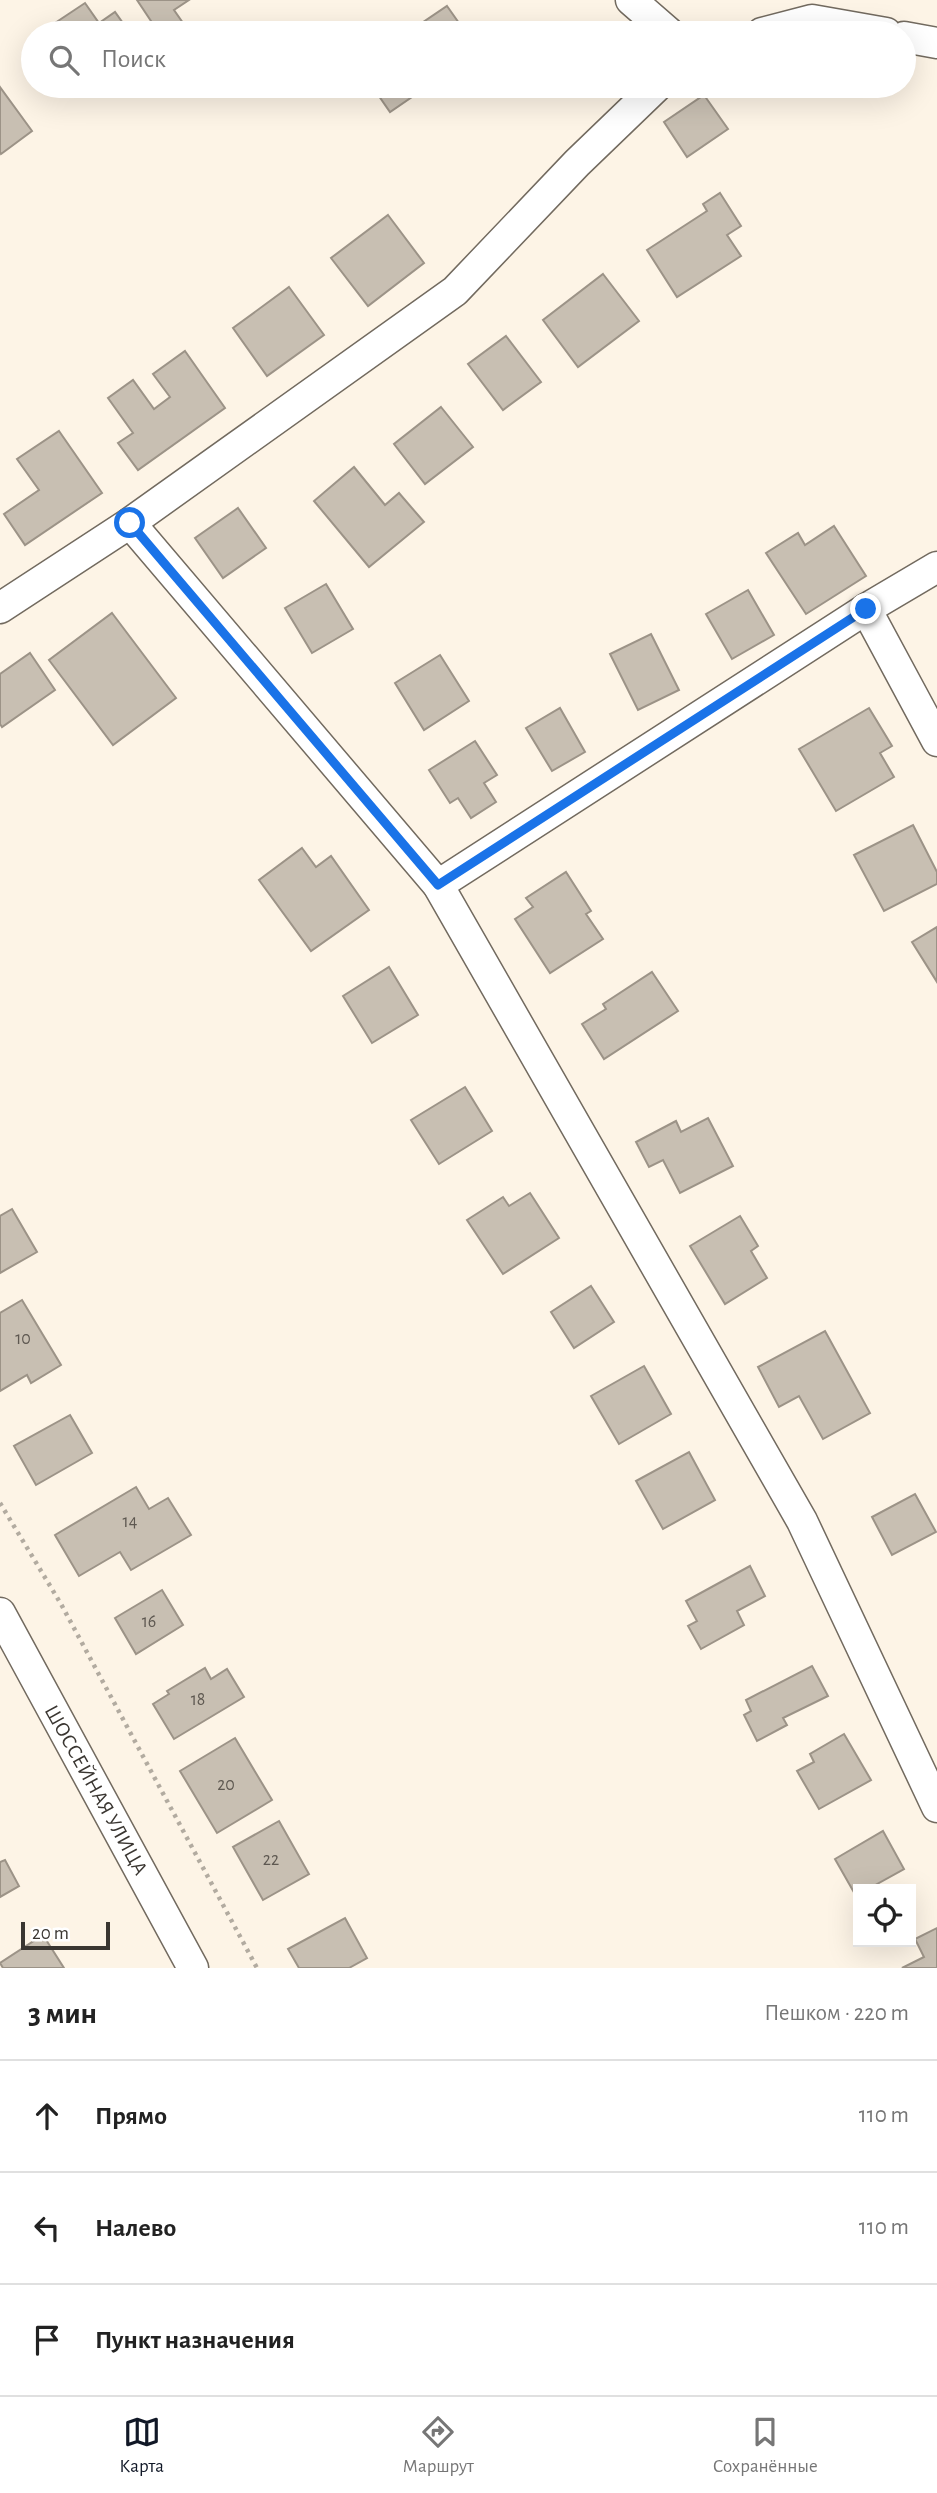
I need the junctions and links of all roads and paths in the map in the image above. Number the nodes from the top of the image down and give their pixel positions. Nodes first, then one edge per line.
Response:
1 (631, 0) edge
2 (655, 21) edge
3 (916, 39) edge
4 (937, 43) edge
5 (645, 98) edge
6 (130, 523) junction
7 (937, 567) edge
8 (0, 608) edge
9 (866, 609) junction
10 (937, 741) edge
11 (438, 885) junction
12 (0, 1503) edge
13 (0, 1613) edge
14 (937, 1807) edge
15 (193, 1968) edge
16 (257, 1968) edge

1 - 2 street
3 - 4 street
5 - 6 street
6 - 8 street
6 - 11 street
7 - 9 street
9 - 10 street
9 - 11 street
11 - 14 street
12 - 16 path
13 - 15 street, ШОССЕЙНАЯ УЛИЦА

